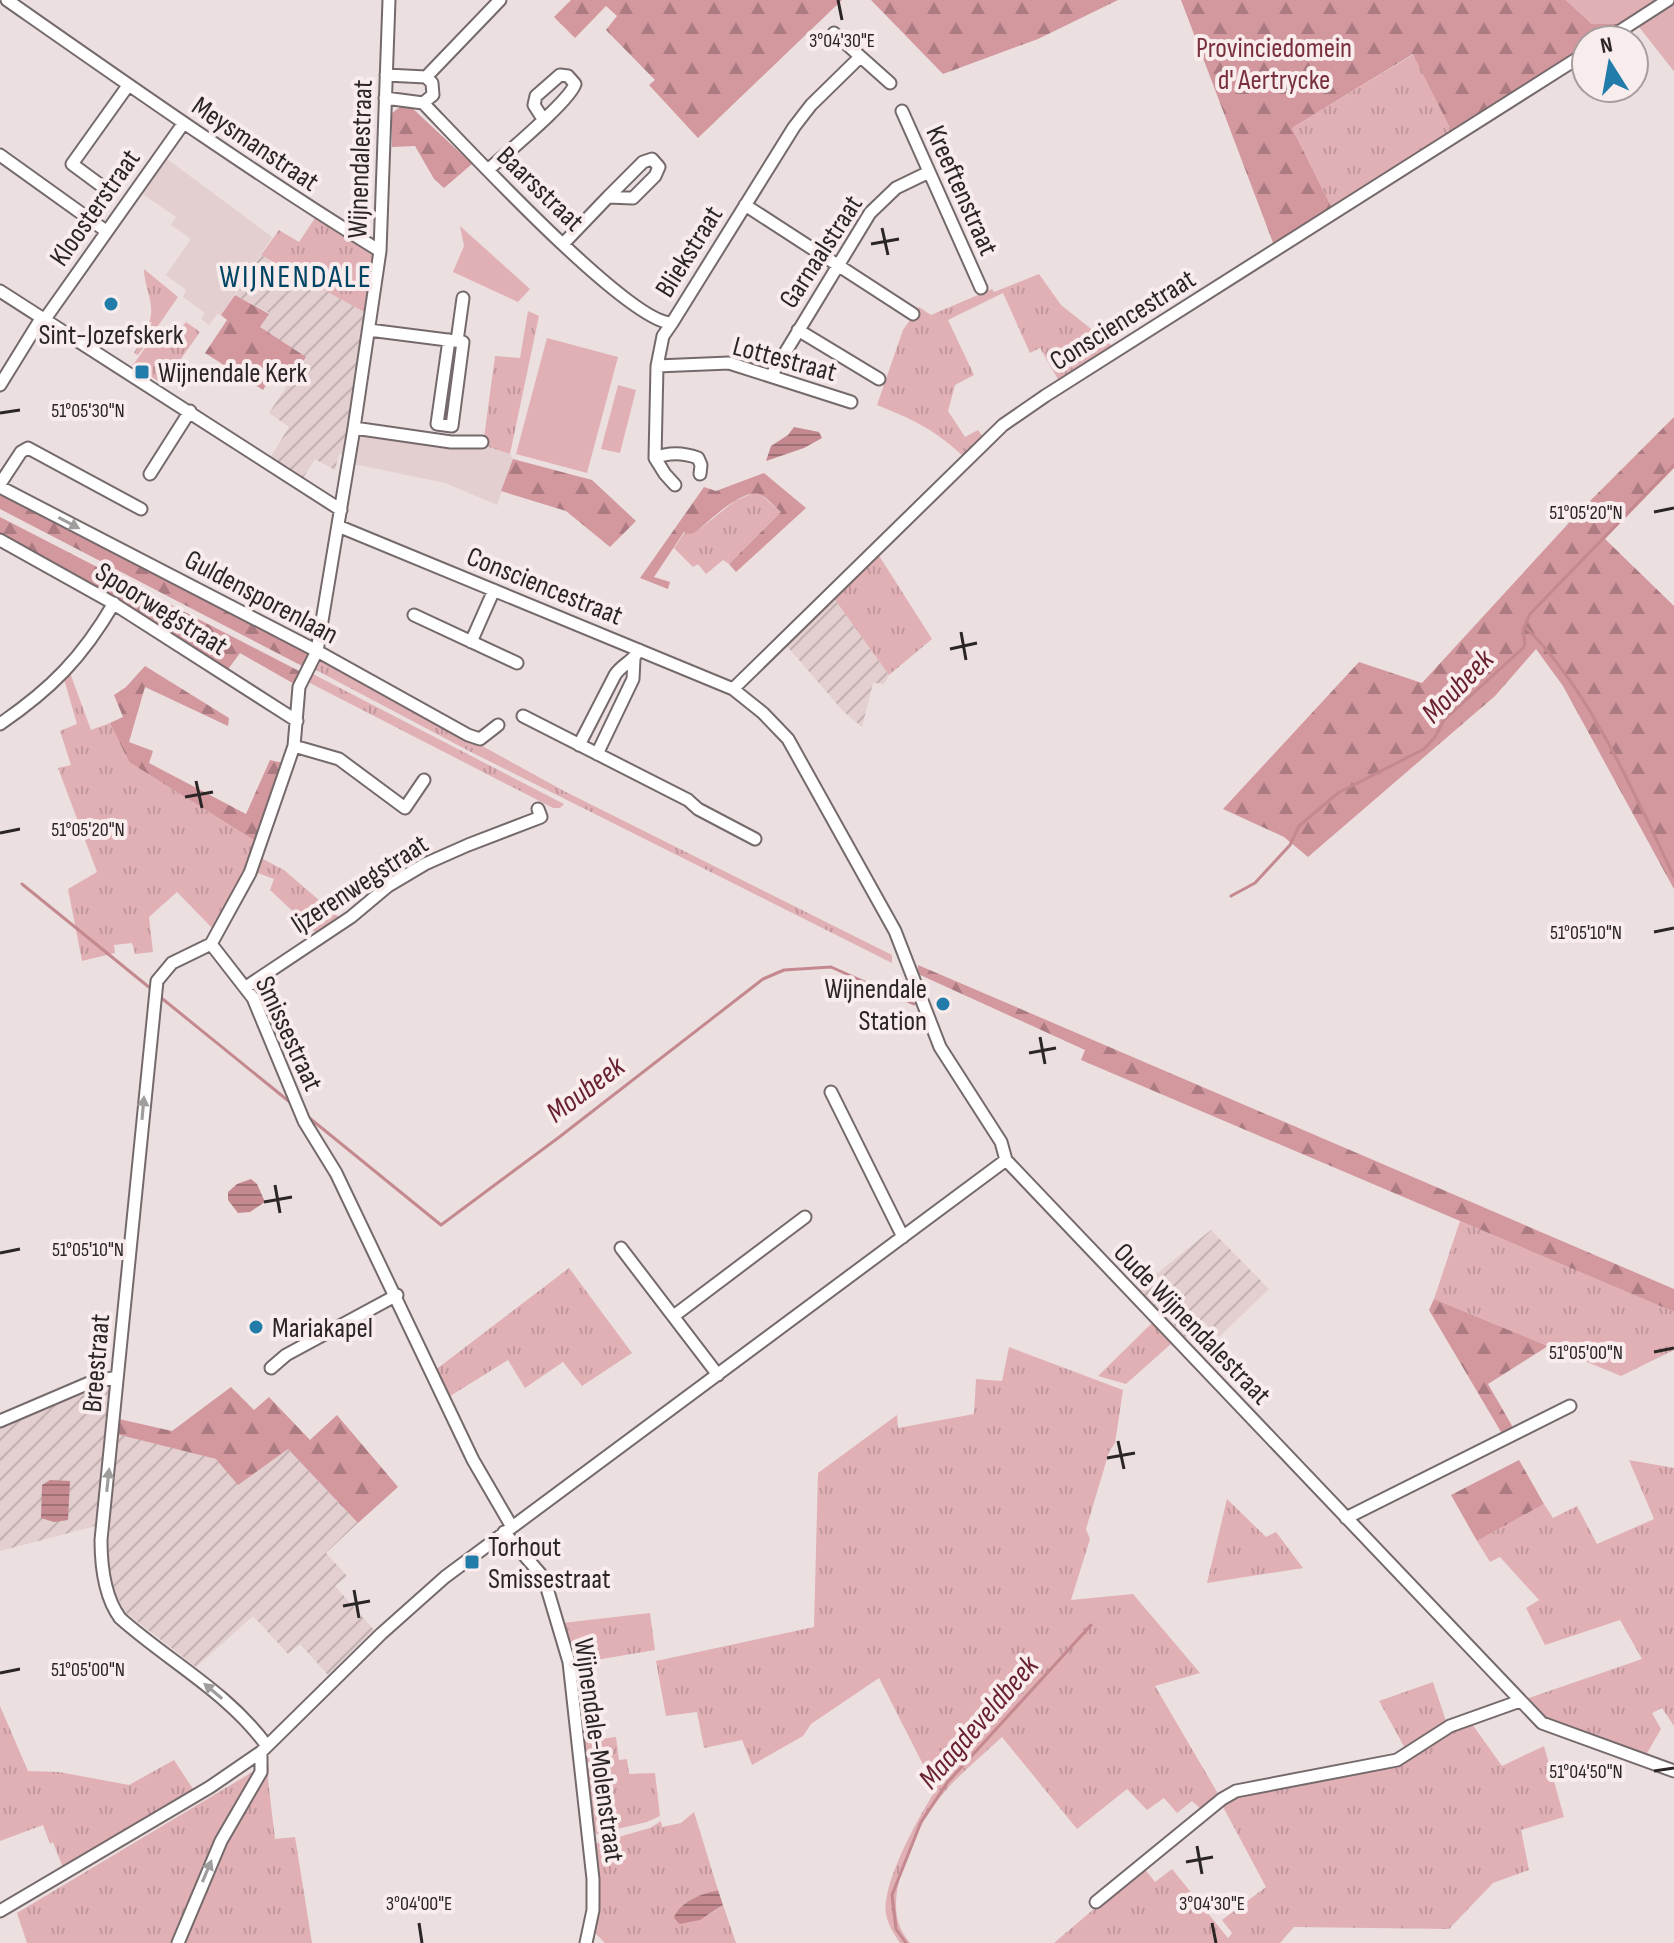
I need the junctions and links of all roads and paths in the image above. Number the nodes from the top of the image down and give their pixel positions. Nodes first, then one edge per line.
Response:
1 (7, 0) edge
2 (389, 0) edge
3 (500, 0) edge
4 (1668, 0) edge
5 (1631, 24) edge
6 (834, 33) dead end
7 (859, 58) junction
8 (1570, 63) edge
9 (386, 75) junction
10 (426, 77) junction
11 (890, 83) dead end
12 (127, 87) junction
13 (385, 98) junction
14 (423, 103) junction
15 (902, 111) dead end
16 (543, 119) dead end
17 (183, 124) junction
18 (0, 155) edge
19 (488, 170) junction
20 (929, 172) junction
21 (99, 184) dead end
22 (608, 197) dead end
23 (745, 205) junction
24 (106, 231) junction
25 (563, 244) junction
26 (380, 251) junction
27 (838, 263) junction
28 (981, 288) dead end
29 (0, 291) edge
30 (463, 298) dead end
31 (913, 314) dead end
32 (44, 318) junction
33 (667, 323) junction
34 (369, 330) junction
35 (798, 330) junction
36 (453, 341) junction
37 (657, 366) junction
38 (771, 376) junction
39 (879, 379) dead end
40 (0, 385) edge
41 (851, 402) dead end
42 (190, 411) junction
43 (354, 428) junction
44 (482, 442) dead end
45 (655, 458) junction
46 (150, 474) dead end
47 (700, 474) dead end
48 (675, 485) dead end
49 (0, 486) edge
50 (141, 509) dead end
51 (341, 510) junction
52 (338, 526) junction
53 (0, 540) edge
54 (494, 590) junction
55 (114, 603) junction
56 (414, 615) dead end
57 (471, 642) junction
58 (317, 653) junction
59 (636, 655) junction
60 (517, 663) dead end
61 (733, 689) junction
62 (523, 716) dead end
63 (297, 721) junction
64 (0, 724) edge
65 (498, 725) dead end
66 (579, 745) junction
67 (294, 746) junction
68 (597, 754) junction
69 (424, 780) dead end
70 (538, 809) dead end
71 (755, 839) dead end
72 (211, 944) junction
73 (914, 979) joint
74 (246, 987) junction
75 (831, 1092) dead end
76 (1006, 1160) junction
77 (805, 1217) dead end
78 (903, 1237) junction
79 (621, 1248) dead end
80 (397, 1295) junction
81 (675, 1315) junction
82 (271, 1368) dead end
83 (718, 1375) junction
84 (117, 1377) junction
85 (1570, 1406) dead end
86 (0, 1421) edge
87 (1346, 1518) junction
88 (508, 1530) junction
89 (1520, 1701) junction
90 (264, 1749) junction
91 (1674, 1771) edge
92 (1096, 1902) dead end
93 (0, 1911) edge
94 (178, 1943) edge
95 (586, 1943) edge

1 - 12 street, Meysmanstraat
2 - 9 street, Wijnendalestraat
3 - 10 street
4 - 5 street
6 - 7 street
7 - 11 street
7 - 23 street, Bliekstraat
8 - 61 street, Consciencestraat
9 - 10 street
9 - 13 street, Wijnendalestraat
10 - 14 street
12 - 17 street, Meysmanstraat
12 - 21 street
13 - 14 street
13 - 26 street, Wijnendalestraat
14 - 19 street, Baarsstraat
15 - 20 street, Kreeftenstraat
16 - 19 street
17 - 24 street, Kloosterstraat
17 - 26 street, Meysmanstraat
18 - 24 street
19 - 25 street, Baarsstraat
20 - 27 street, Garnaalstraat
20 - 28 street, Kreeftenstraat
22 - 25 street
23 - 27 street
23 - 33 street, Bliekstraat
24 - 32 street, Kloosterstraat
25 - 33 street, Baarsstraat
26 - 34 street, Wijnendalestraat
27 - 31 street
27 - 35 street, Garnaalstraat
29 - 32 street
30 - 36 street
32 - 40 street, Kloosterstraat
32 - 42 street
33 - 37 street, Bliekstraat
34 - 36 street
34 - 43 street, Wijnendalestraat
35 - 38 street, Garnaalstraat
35 - 39 street
36 - 36 street
37 - 38 street, Lottestraat
37 - 45 street, Bliekstraat
38 - 41 street, Lottestraat
42 - 46 street
42 - 51 street
43 - 44 street
43 - 51 street, Wijnendalestraat
45 - 47 street
45 - 48 street
49 - 50 street
49 -> 58 street, Guldensporenlaan
51 - 52 street
52 - 54 street, Consciencestraat
52 - 58 street
53 - 55 street, Spoorwegstraat
54 - 57 street
54 - 59 street, Consciencestraat
55 - 63 street, Spoorwegstraat
55 - 64 street
56 - 57 street
57 - 60 street
58 - 63 street
58 - 65 street, Guldensporenlaan
59 - 61 street, Consciencestraat
59 - 66 street
59 - 68 street
61 - 73 street, Consciencestraat
62 - 66 street
63 - 67 street
66 - 68 street
67 - 69 street
67 - 72 street
68 - 71 street
70 - 74 street, Ijzerenwegstraat
72 - 74 street, Smissestraat
84 -> 72 street, Breestraat
73 - 76 street, Oude Wijnendalestraat
74 - 80 street, Smissestraat
75 - 78 street
76 - 78 street
76 - 87 street, Oude Wijnendalestraat
77 - 81 street
78 - 83 street
79 - 81 street
80 - 82 street
80 - 88 street, Smissestraat
81 - 83 street
83 - 88 street
84 - 86 street
90 -> 84 street, Breestraat
85 - 87 street
87 - 89 street, Oude Wijnendalestraat
88 - 90 street
88 - 95 street, Wijnendale-Molenstraat
89 - 91 street, Oude Wijnendalestraat
89 - 92 street
90 - 93 street
94 -> 90 street

